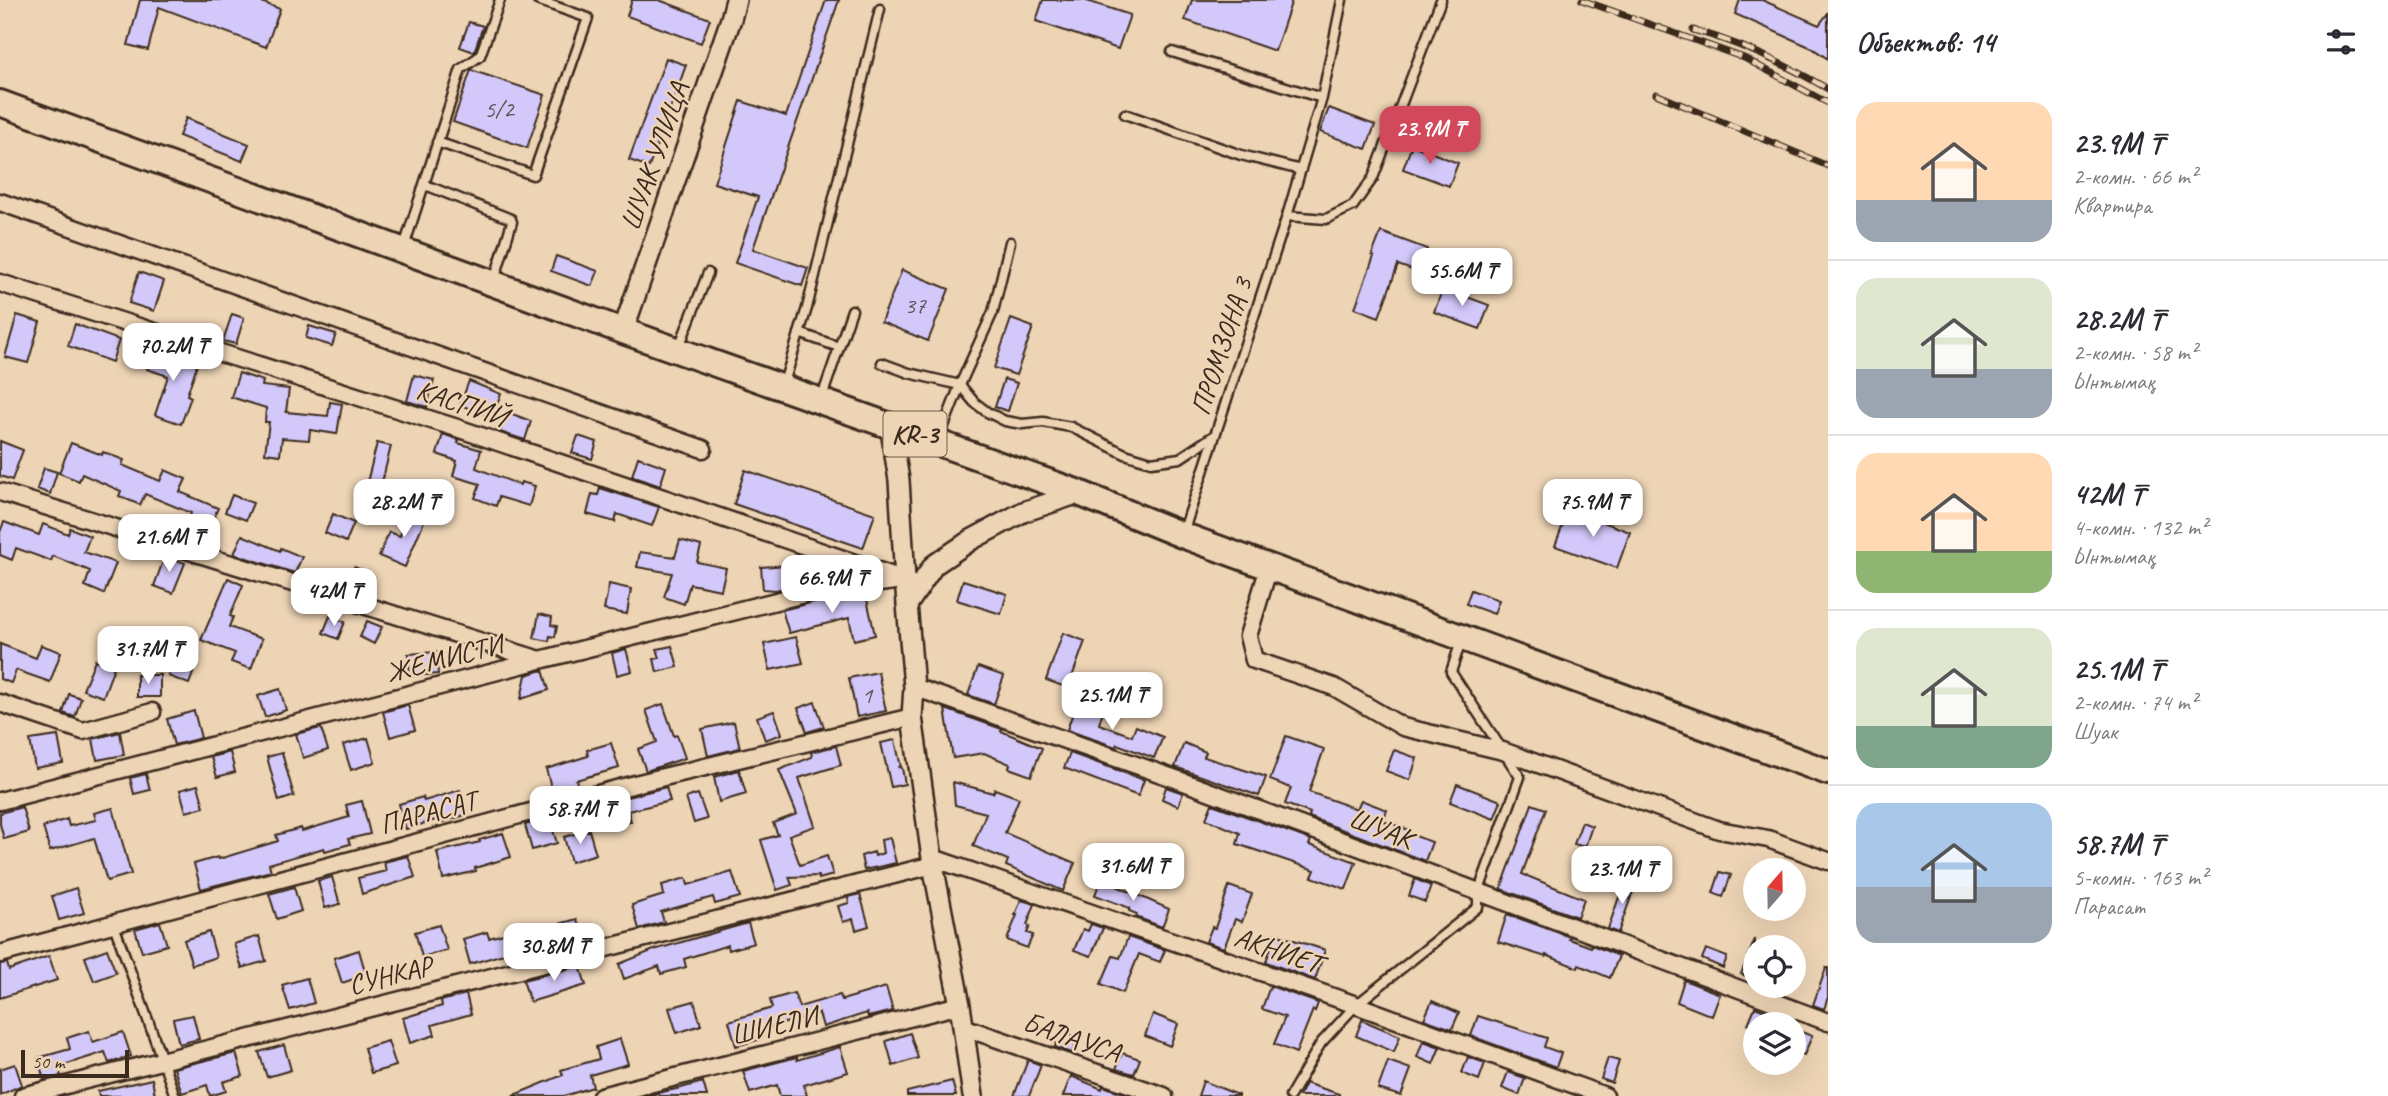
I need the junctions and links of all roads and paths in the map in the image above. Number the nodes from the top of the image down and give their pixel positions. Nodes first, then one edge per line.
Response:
1 (500, 0) edge
2 (537, 0) edge
3 (736, 0) edge
4 (1342, 0) edge
5 (1441, 0) edge
6 (880, 9) dead end
7 (1172, 52) dead end
8 (1322, 98) junction
9 (0, 103) edge
10 (1125, 114) dead end
11 (437, 142) junction
12 (1301, 170) junction
13 (424, 187) junction
14 (0, 202) edge
15 (1287, 216) junction
16 (1010, 242) dead end
17 (403, 250) junction
18 (708, 273) dead end
19 (0, 283) edge
20 (494, 283) junction
21 (852, 310) dead end
22 (623, 331) junction
23 (799, 333) junction
24 (839, 347) junction
25 (678, 349) junction
26 (882, 363) dead end
27 (960, 385) junction
28 (783, 386) junction
29 (821, 400) junction
30 (890, 424) junction
31 (1215, 435) junction
32 (937, 442) junction
33 (703, 449) dead end
34 (0, 492) edge
35 (1079, 493) junction
36 (1182, 536) junction
37 (1269, 567) junction
38 (905, 580) junction
39 (907, 605) junction
40 (1462, 638) junction
41 (540, 660) junction
42 (914, 687) junction
43 (0, 703) edge
44 (152, 712) dead end
45 (912, 717) junction
46 (1503, 751) junction
47 (1828, 772) edge
48 (0, 801) edge
49 (933, 862) junction
50 (1828, 862) edge
51 (1478, 893) junction
52 (114, 925) junction
53 (0, 954) edge
54 (960, 1005) junction
55 (1356, 1005) junction
56 (1828, 1023) edge
57 (963, 1027) junction
58 (163, 1060) junction
59 (23, 1096) edge
60 (175, 1096) edge
61 (601, 1096) edge
62 (973, 1096) edge
63 (1164, 1096) edge
64 (1290, 1096) edge
65 (1605, 1096) edge

1 - 11 lane
2 - 11 lane
3 - 22 street, ШУАК УЛИЦА
4 - 8 lane, ПРОМЗОНА 3
5 - 15 lane
6 - 23 lane
7 - 8 lane
8 - 12 lane, ПРОМЗОНА 3
9 - 17 main road, KR-3
10 - 12 lane
11 - 13 lane
12 - 15 lane, ПРОМЗОНА 3
13 - 17 lane
13 - 20 lane
14 - 33 street
15 - 31 lane, ПРОМЗОНА 3
16 - 27 lane
17 - 20 main road, KR-3
18 - 25 lane
19 - 38 street, КАСПИЙ
20 - 22 main road, KR-3
21 - 24 lane
22 - 25 main road, KR-3
23 - 24 lane
23 - 28 lane
24 - 29 lane
25 - 28 main road, KR-3
26 - 27 lane
27 - 31 lane
27 - 32 lane
28 - 29 main road, KR-3
29 - 30 main road, KR-3
30 - 32 main road, KR-3
30 - 38 street
31 - 36 lane, ПРОМЗОНА 3
32 - 35 main road, KR-3
34 - 41 street
35 - 36 main road, KR-3
35 - 39 street
36 - 37 main road, KR-3
37 - 40 main road, KR-3
37 - 46 street
38 - 39 street
38 - 41 street, ЖЕМИСТИ
39 - 42 street
40 - 46 lane
40 - 47 main road, KR-3
41 - 48 street, ЖЕМИСТИ
42 - 45 street
42 - 51 street, ШУАК
43 - 44 street
45 - 49 street
45 - 52 street, ПАРАСАТ
46 - 50 street
46 - 51 lane
49 - 54 street
49 - 55 street, АКНИЕТ
49 - 58 street, СУНКАР
51 - 55 lane
51 - 56 street, ШУАК
52 - 53 street, ПАРАСАТ
52 - 58 lane
54 - 57 street
54 - 61 street, ШИЕЛИ
55 - 64 lane
55 - 65 street, АКНИЕТ
57 - 62 street
57 - 63 street, БАЛАУСА
58 - 59 street, СУНКАР
58 - 60 lane

